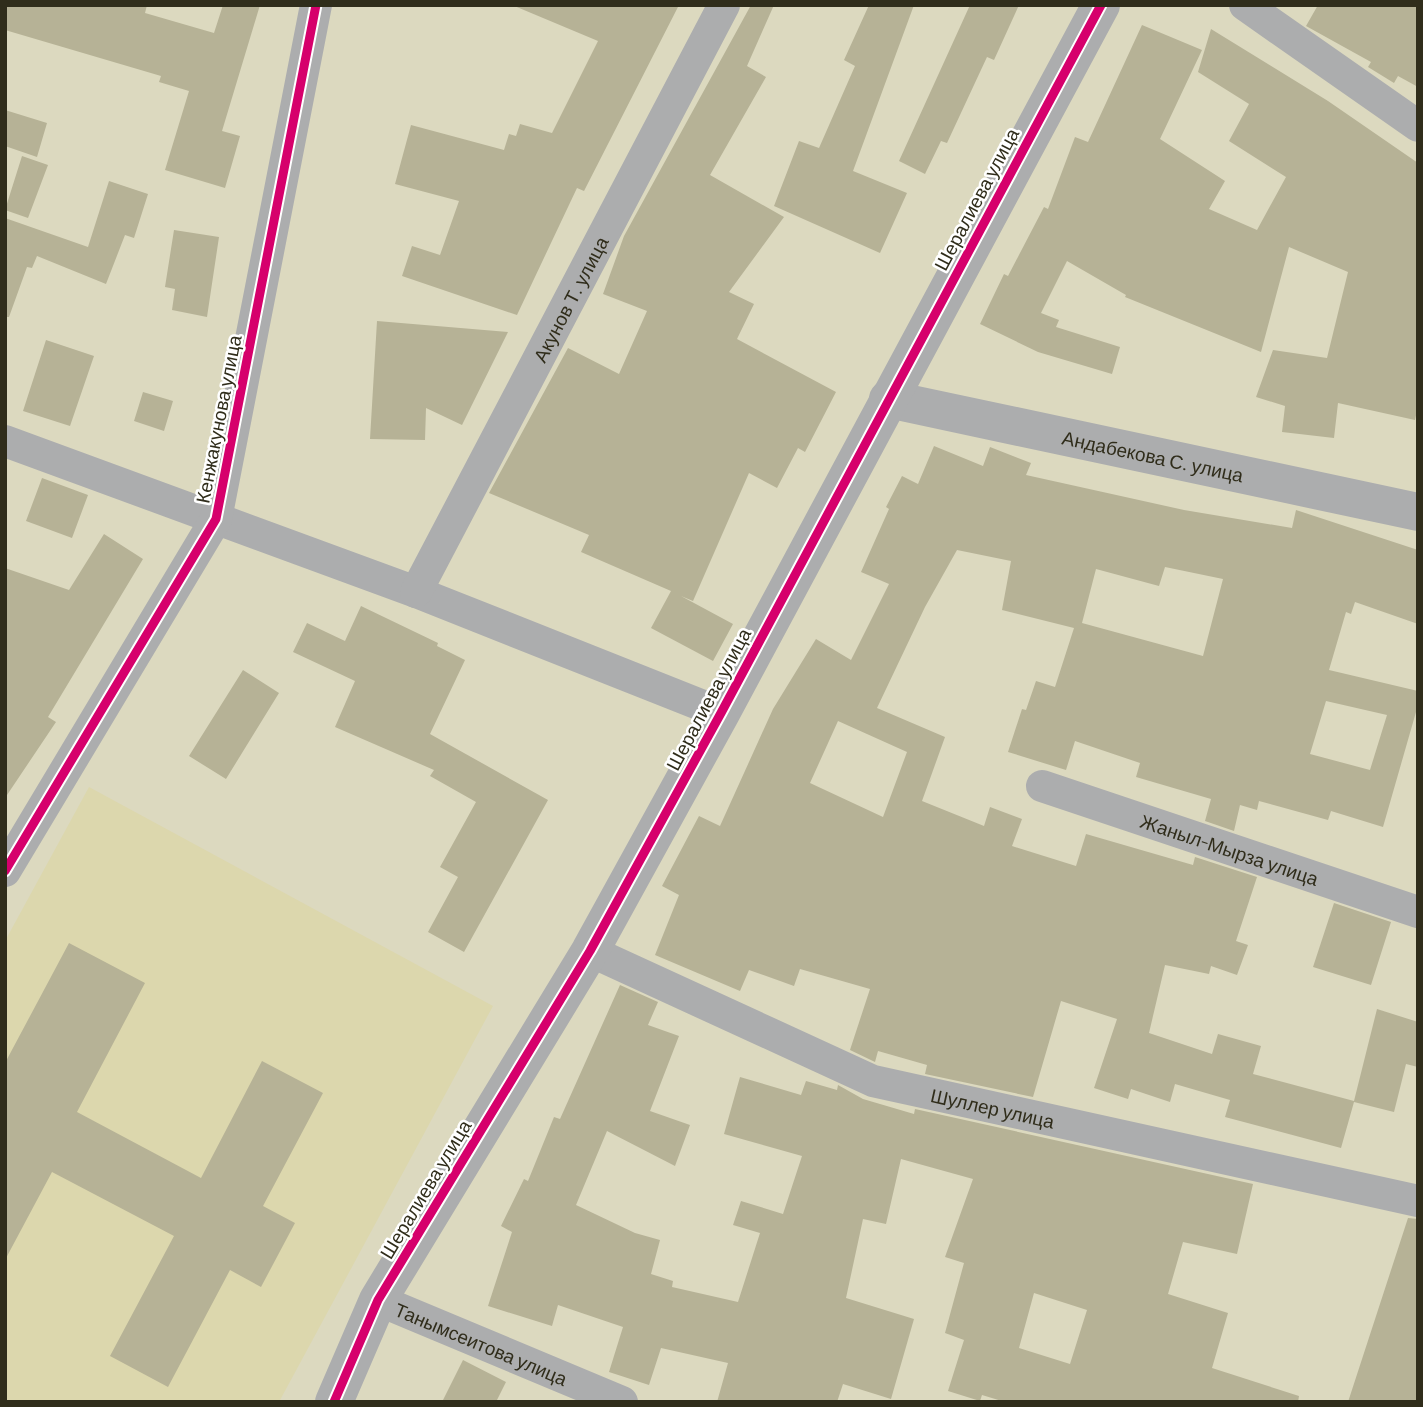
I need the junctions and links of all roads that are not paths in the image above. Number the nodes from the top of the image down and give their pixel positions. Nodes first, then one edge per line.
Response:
1 (316, 5) edge
2 (724, 5) edge
3 (1101, 5) edge
4 (1245, 5) edge
5 (1418, 126) edge
6 (888, 399) junction
7 (5, 442) edge
8 (1418, 512) edge
9 (216, 519) junction
10 (416, 592) junction
11 (721, 713) junction
12 (1042, 786) dead end
13 (5, 870) edge
14 (1418, 912) edge
15 (590, 951) junction
16 (1418, 1201) edge
17 (378, 1300) junction
18 (612, 1400) edge
19 (334, 1402) edge

1 - 9 street, Кенжакунова улица
2 - 10 street, Акунов Т. улица
3 - 6 street, Шералиева улица
4 - 5 street
6 - 8 street, Андабекова С. улица
6 - 11 street, Шералиева улица
7 - 9 street
9 - 10 street
9 - 13 street, Кенжакунова улица
10 - 11 street
11 - 15 street, Шералиева улица
12 - 14 street, Жаныл-Мырза улица
15 - 16 street, Шуллер улица
15 - 17 street, Шералиева улица
17 - 18 street, Танымсеитова улица
17 - 19 street, Шералиева улица

